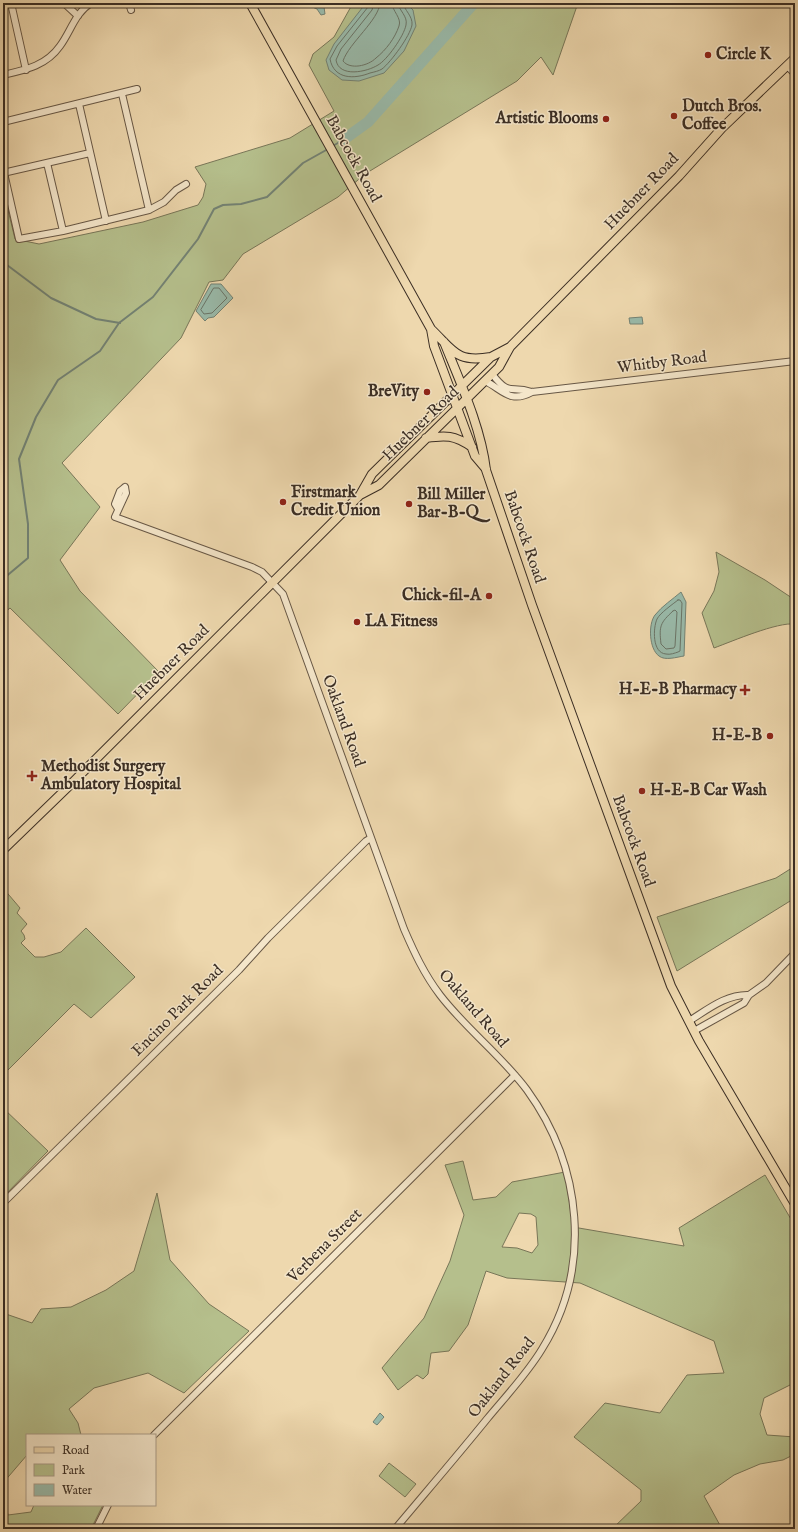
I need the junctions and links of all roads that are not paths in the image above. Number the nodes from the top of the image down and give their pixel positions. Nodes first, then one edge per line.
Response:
1 (11, 3) edge
2 (64, 3) edge
3 (91, 3) edge
4 (129, 3) edge
5 (250, 3) edge
6 (131, 10) dead end
7 (78, 16) junction
8 (795, 58) edge
9 (787, 66) junction
10 (26, 70) junction
11 (795, 74) edge
12 (3, 75) edge
13 (137, 89) dead end
14 (122, 94) junction
15 (79, 104) junction
16 (3, 122) edge
17 (90, 153) junction
18 (47, 164) junction
19 (4, 173) edge
20 (186, 184) dead end
21 (150, 210) junction
22 (106, 221) junction
23 (63, 231) junction
24 (431, 329) junction
25 (444, 342) junction
26 (510, 347) junction
27 (490, 357) junction
28 (795, 361) edge
29 (492, 374) junction
30 (485, 381) junction
31 (462, 386) junction
32 (532, 392) junction
33 (453, 394) junction
34 (466, 399) junction
35 (458, 407) junction
36 (426, 438) junction
37 (472, 447) junction
38 (486, 470) junction
39 (360, 495) junction
40 (118, 509) dead end
41 (273, 582) junction
42 (371, 838) junction
43 (3, 850) edge
44 (795, 953) edge
45 (748, 995) junction
46 (689, 1021) junction
47 (694, 1031) junction
48 (515, 1075) junction
49 (792, 1192) edge
50 (3, 1203) edge
51 (795, 1204) edge
52 (155, 1434) edge
53 (108, 1506) edge
54 (96, 1529) edge
55 (395, 1529) edge

1 - 10 street
2 - 7 street
3 - 7 street
4 - 6 street
5 - 24 main road, Babcock Road
7 - 10 street
8 - 9 main road, Huebner Road
9 - 11 street
9 - 26 main road, Huebner Road
10 - 12 street
13 - 14 street
14 - 15 street
14 - 21 street
15 - 16 street
15 - 17 street
17 - 18 street
17 - 22 street
18 - 19 street
18 - 23 street
19 - 23 street
20 - 21 street
21 - 22 street
22 - 23 street
24 - 25 main road, Babcock Road
24 - 33 main road, Babcock Road
25 - 27 main road
25 - 31 main road, Babcock Road
26 - 27 main road, Huebner Road
26 - 29 main road, Huebner Road
27 - 31 main road, Huebner Road
28 - 32 street, Whitby Road
29 - 30 main road, Huebner Road
29 - 32 street, Whitby Road
30 - 32 street, Whitby Road
30 - 34 main road, Huebner Road
31 - 33 main road, Huebner Road
31 - 34 main road, Babcock Road
33 - 35 main road, Babcock Road
33 - 39 main road, Huebner Road
34 - 35 main road, Huebner Road
34 - 38 main road, Babcock Road
35 - 36 main road, Huebner Road
35 - 37 main road, Babcock Road
36 - 37 main road
36 - 39 main road, Huebner Road
37 - 38 main road, Babcock Road
38 - 46 main road, Babcock Road
39 - 41 main road, Huebner Road
40 - 41 street, Oakland Road
41 - 42 street, Oakland Road
41 - 43 main road, Huebner Road
42 - 48 street, Oakland Road
42 - 50 street, Encino Park Road
44 - 45 street
45 - 46 street
45 - 47 street
46 - 47 main road, Babcock Road
47 - 49 main road, Babcock Road
48 - 52 street, Verbena Street
48 - 55 street, Oakland Road
49 - 51 main road, Babcock Road
53 - 54 street

